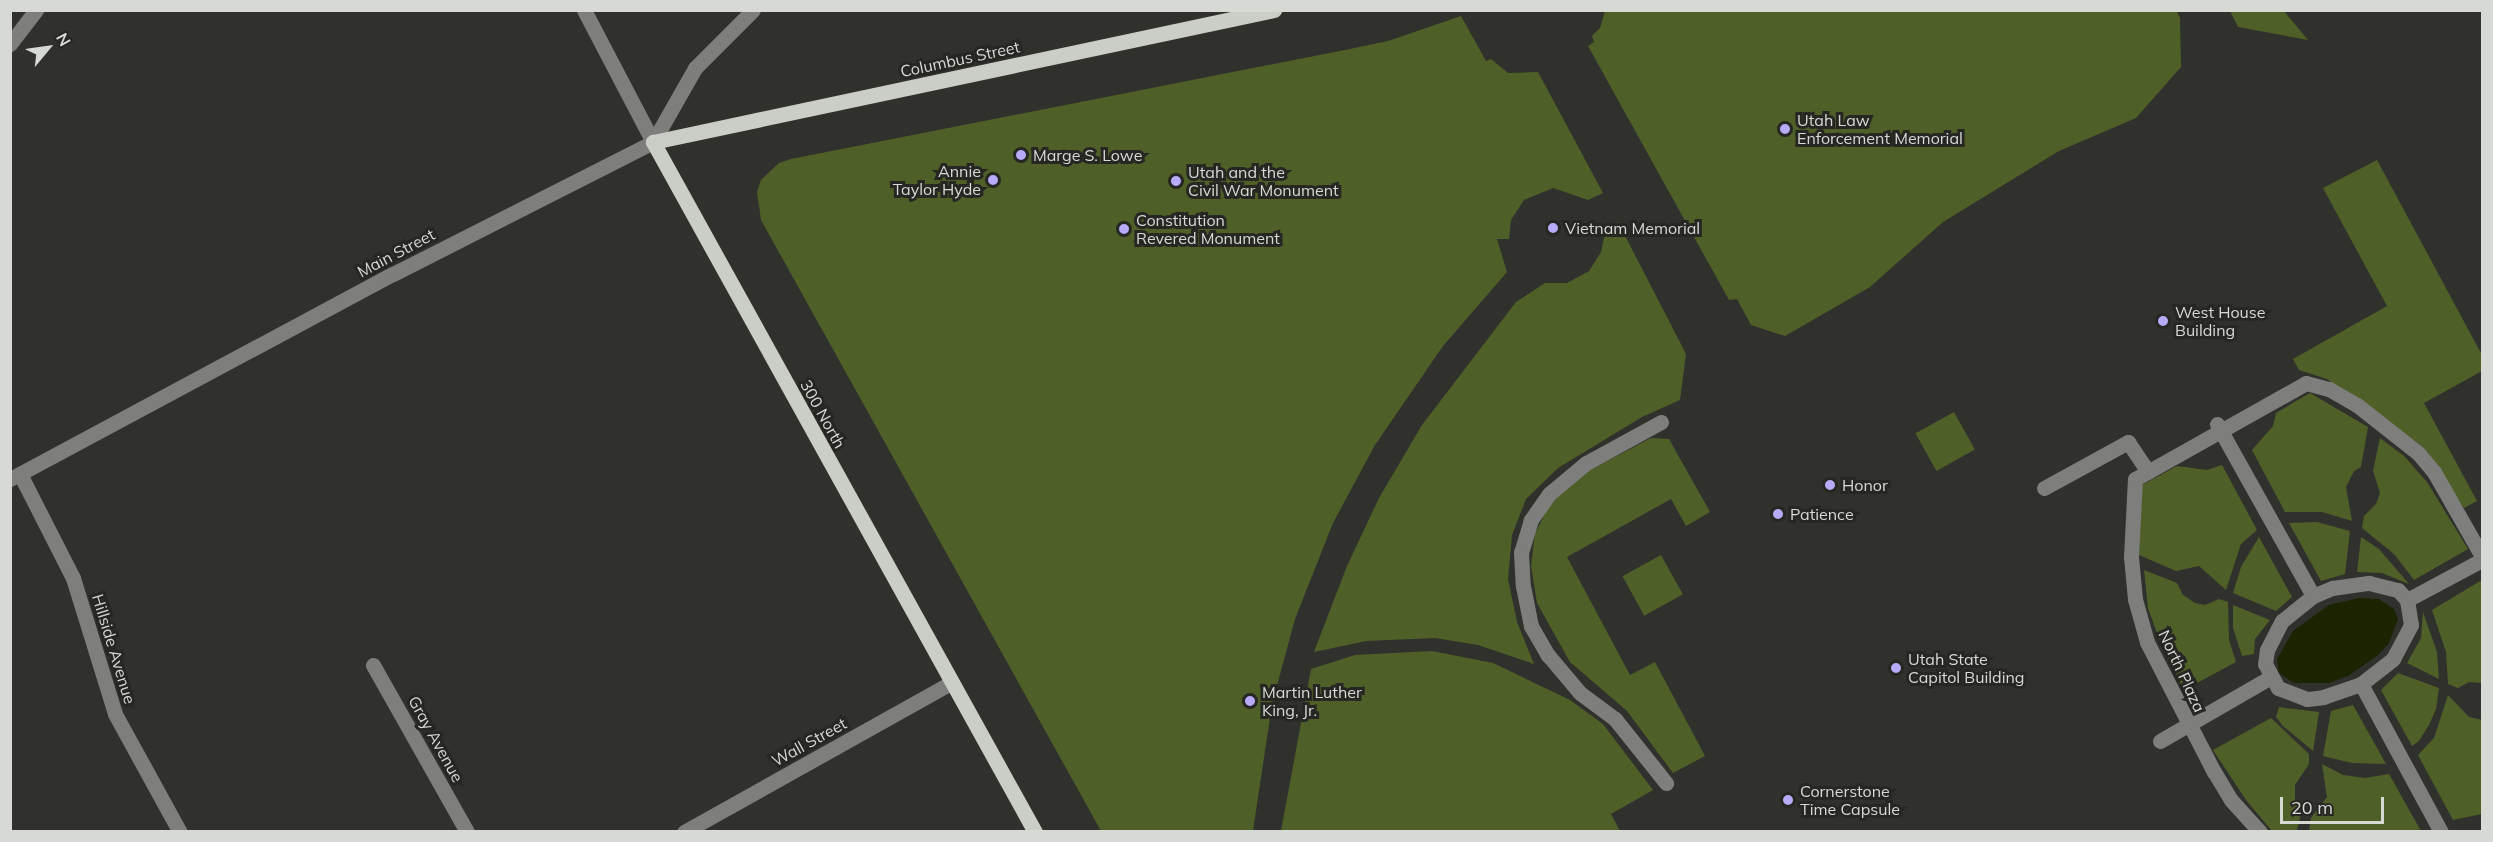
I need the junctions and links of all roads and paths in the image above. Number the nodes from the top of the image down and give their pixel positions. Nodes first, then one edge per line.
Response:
1 (36, 10) edge
2 (584, 10) edge
3 (753, 10) edge
4 (1274, 10) edge
5 (10, 44) edge
6 (652, 142) junction
7 (1661, 422) dead end
8 (2219, 427) junction
9 (2148, 472) junction
10 (15, 476) edge
11 (2044, 488) dead end
12 (2482, 558) edge
13 (2313, 596) junction
14 (2407, 600) junction
15 (373, 665) dead end
16 (2270, 678) junction
17 (951, 683) junction
18 (2361, 684) junction
19 (2188, 725) junction
20 (2160, 741) dead end
21 (1666, 783) dead end
22 (180, 831) edge
23 (467, 831) edge
24 (684, 831) edge
25 (1035, 831) edge
26 (2260, 831) edge
27 (2441, 831) edge

1 - 5 street
2 - 6 street, 300 North
3 - 6 street
4 - 6 main road, Columbus Street
6 - 10 street, Main Street
6 - 17 main road, 300 North
7 - 21 street
8 - 9 street, North Plaza
8 - 12 street, North Plaza
8 - 13 street
9 - 11 street
9 - 19 street, North Plaza
10 - 22 street, Hillside Avenue
12 - 14 street, North Plaza
13 - 14 street
13 - 16 street
14 - 18 street
15 - 23 street, Gray Avenue
16 - 18 street
16 - 19 street, North Plaza
17 - 24 street, Wall Street
17 - 25 main road, 300 North
18 - 27 street
19 - 20 street, North Plaza
19 - 26 street, North Plaza

